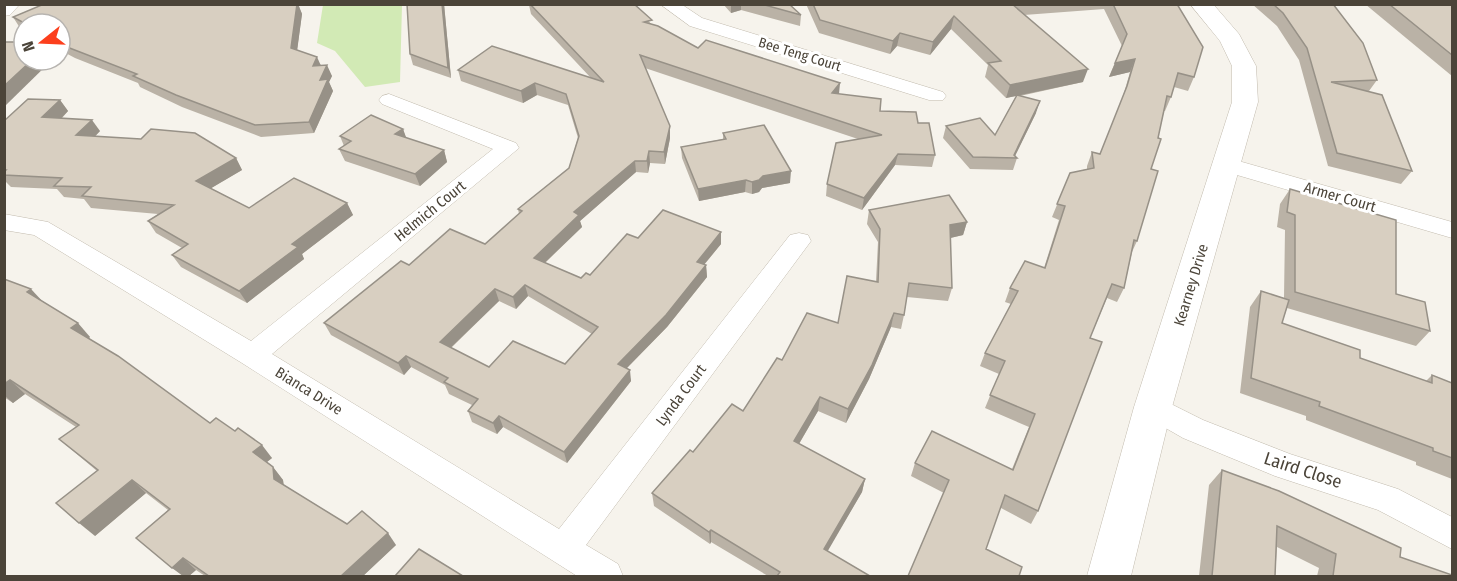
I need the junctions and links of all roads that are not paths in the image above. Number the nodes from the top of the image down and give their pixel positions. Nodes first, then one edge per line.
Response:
1 (12, 4) edge
2 (668, 4) edge
3 (1201, 4) edge
4 (4, 11) edge
5 (936, 96) dead end
6 (389, 100) dead end
7 (1228, 165) junction
8 (4, 222) edge
9 (1452, 230) edge
10 (799, 241) dead end
11 (252, 355) junction
12 (1153, 407) junction
13 (1452, 534) edge
14 (562, 549) junction
15 (606, 576) edge
16 (1109, 576) edge

1 - 4 street
2 - 5 street, Bee Teng Court
3 - 7 street, Kearney Drive
6 - 11 street, Helmich Court
7 - 9 street, Armer Court
7 - 12 street, Kearney Drive
8 - 11 street, Bianca Drive
10 - 14 street, Lynda Court
11 - 14 street, Bianca Drive
12 - 13 street, Laird Close
12 - 16 street, Kearney Drive
14 - 15 street, Bianca Drive

